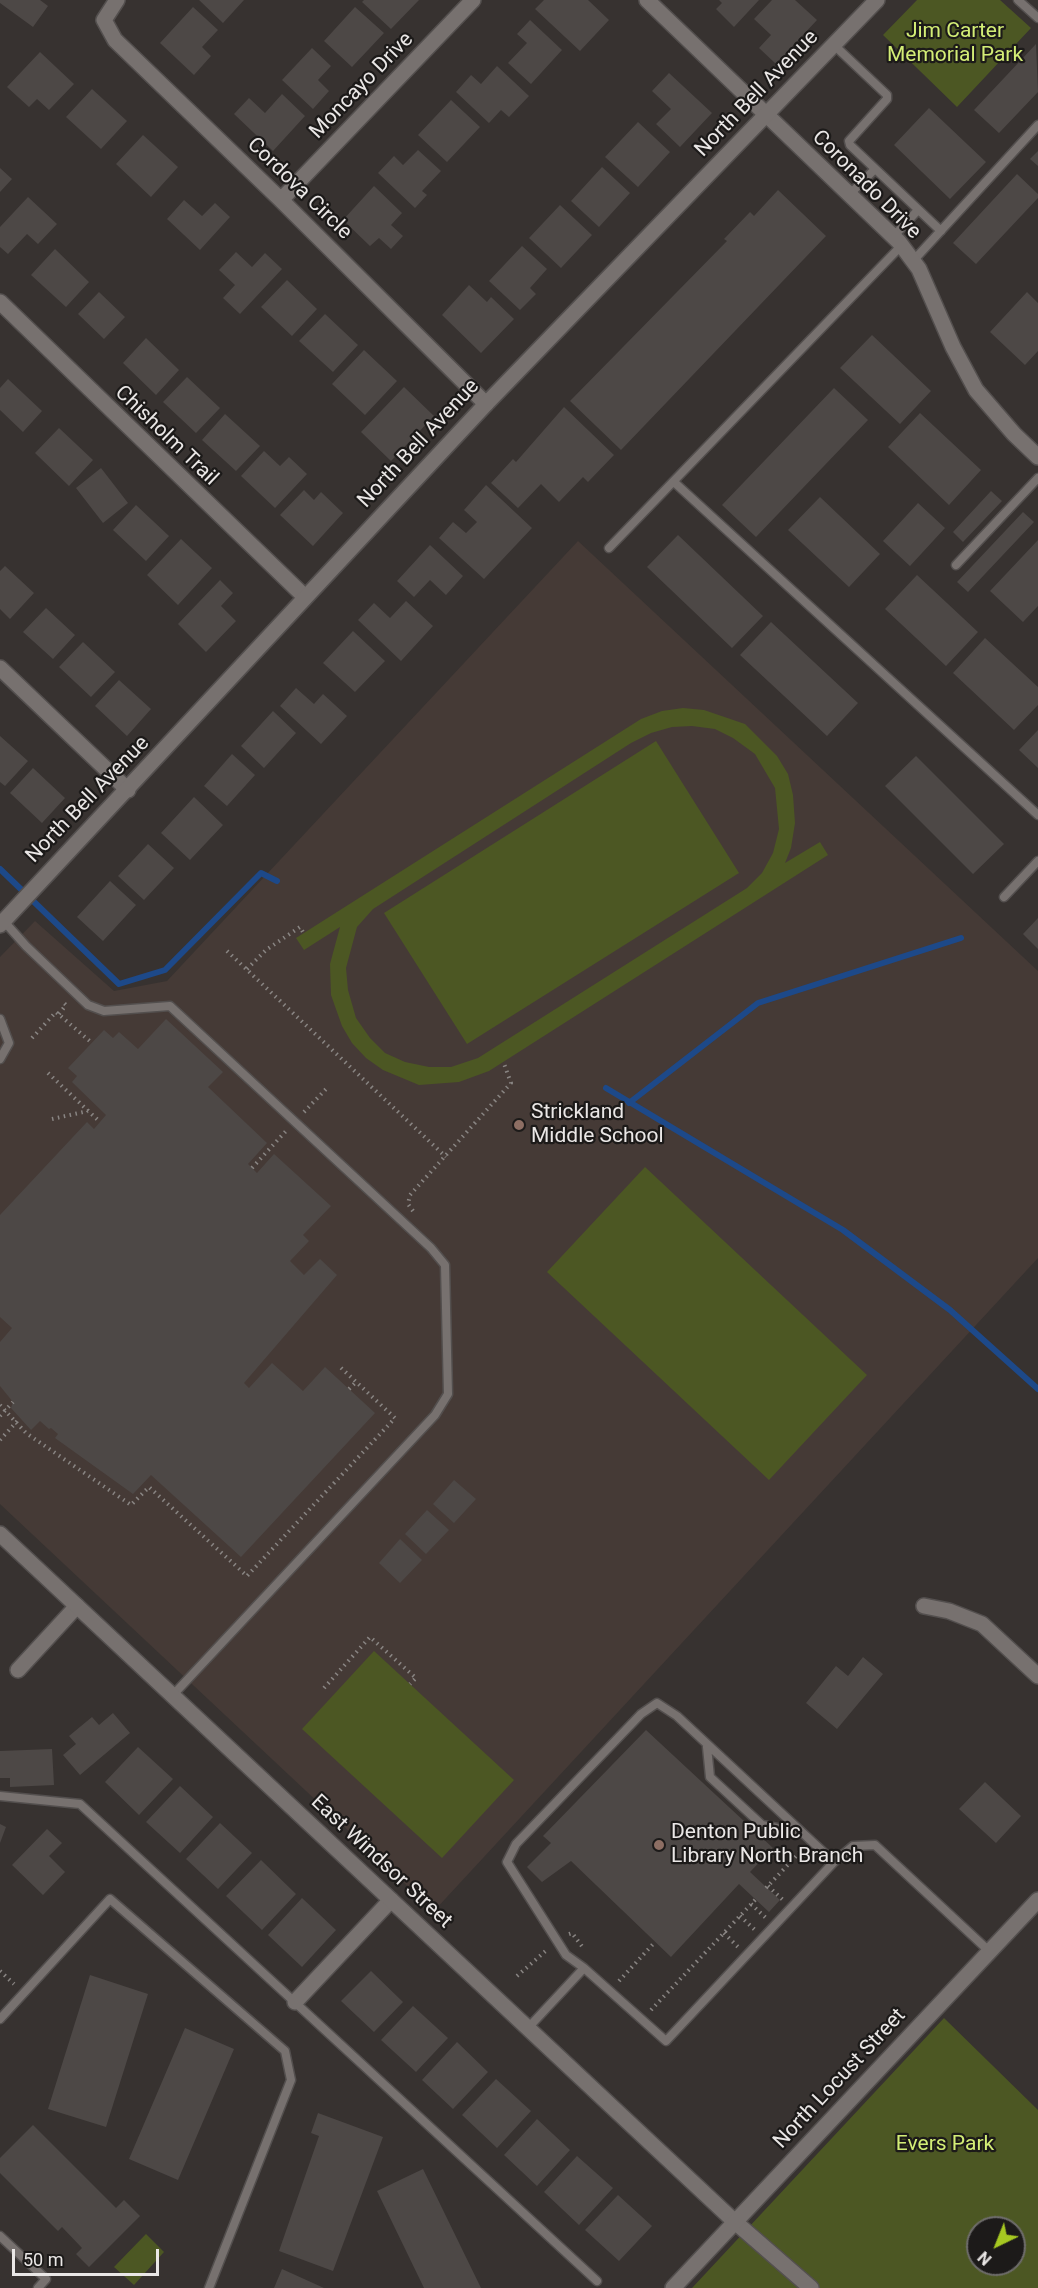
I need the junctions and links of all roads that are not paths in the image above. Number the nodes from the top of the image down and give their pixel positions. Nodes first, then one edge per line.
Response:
1 (117, 0) edge
2 (473, 0) edge
3 (646, 0) edge
4 (877, 0) edge
5 (1018, 0) edge
6 (1038, 18) edge
7 (834, 45) junction
8 (766, 116) junction
9 (1038, 125) edge
10 (875, 169) junction
11 (850, 194) junction
12 (282, 200) junction
13 (918, 210) junction
14 (941, 231) junction
15 (897, 241) junction
16 (913, 261) junction
17 (0, 302) edge
18 (486, 404) junction
19 (1038, 457) edge
20 (1038, 478) edge
21 (674, 482) junction
22 (609, 548) dead end
23 (956, 565) dead end
24 (305, 597) junction
25 (0, 668) edge
26 (128, 790) junction
27 (1038, 815) edge
28 (1038, 861) edge
29 (1004, 897) dead end
30 (3, 920) edge
31 (0, 1019) edge
32 (0, 1059) edge
33 (0, 1533) edge
34 (78, 1606) junction
35 (924, 1606) dead end
36 (18, 1670) dead end
37 (1038, 1676) edge
38 (173, 1695) junction
39 (707, 1747) junction
40 (0, 1796) edge
41 (802, 1833) junction
42 (834, 1862) junction
43 (392, 1900) junction
44 (1038, 1900) edge
45 (988, 1952) junction
46 (584, 1968) junction
47 (295, 2002) junction
48 (0, 2019) edge
49 (528, 2028) junction
50 (734, 2221) junction
51 (0, 2236) edge
52 (597, 2281) dead end
53 (38, 2288) edge
54 (209, 2288) edge
55 (673, 2288) edge
56 (810, 2288) edge

1 - 12 street, Cordova Circle
2 - 12 street, Moncayo Drive
3 - 8 street, Coronado Drive
4 - 7 street, North Bell Avenue
5 - 6 lane
7 - 8 street, North Bell Avenue
7 - 10 lane
8 - 11 street, Coronado Drive
8 - 18 street, North Bell Avenue
9 - 14 lane
10 - 11 lane
10 - 13 lane
11 - 15 street, Coronado Drive
12 - 18 street, Cordova Circle
13 - 14 lane
13 - 15 lane
14 - 16 lane
15 - 16 street, Coronado Drive
15 - 21 lane
16 - 19 street, Coronado Drive
17 - 24 street, Chisholm Trail
18 - 24 street, North Bell Avenue
20 - 23 lane
21 - 22 lane
21 - 27 lane
24 - 26 street, North Bell Avenue
25 - 26 street
26 - 30 street, North Bell Avenue
28 - 29 lane
30 - 38 lane
31 - 32 lane
33 - 34 street, East Windsor Street
34 - 36 street
34 - 38 street, East Windsor Street
35 - 37 street
38 - 43 street, East Windsor Street
39 - 41 lane
39 - 41 lane
39 - 46 lane
40 - 47 lane
41 - 42 lane
42 - 45 lane
42 - 46 lane
43 - 47 street
43 - 49 street, East Windsor Street
44 - 45 street, North Locust Street
45 - 50 street, North Locust Street
46 - 49 lane
47 - 52 lane
48 - 54 lane
49 - 50 street, East Windsor Street
50 - 55 street, North Locust Street
50 - 56 street, East Windsor Street
51 - 53 lane

